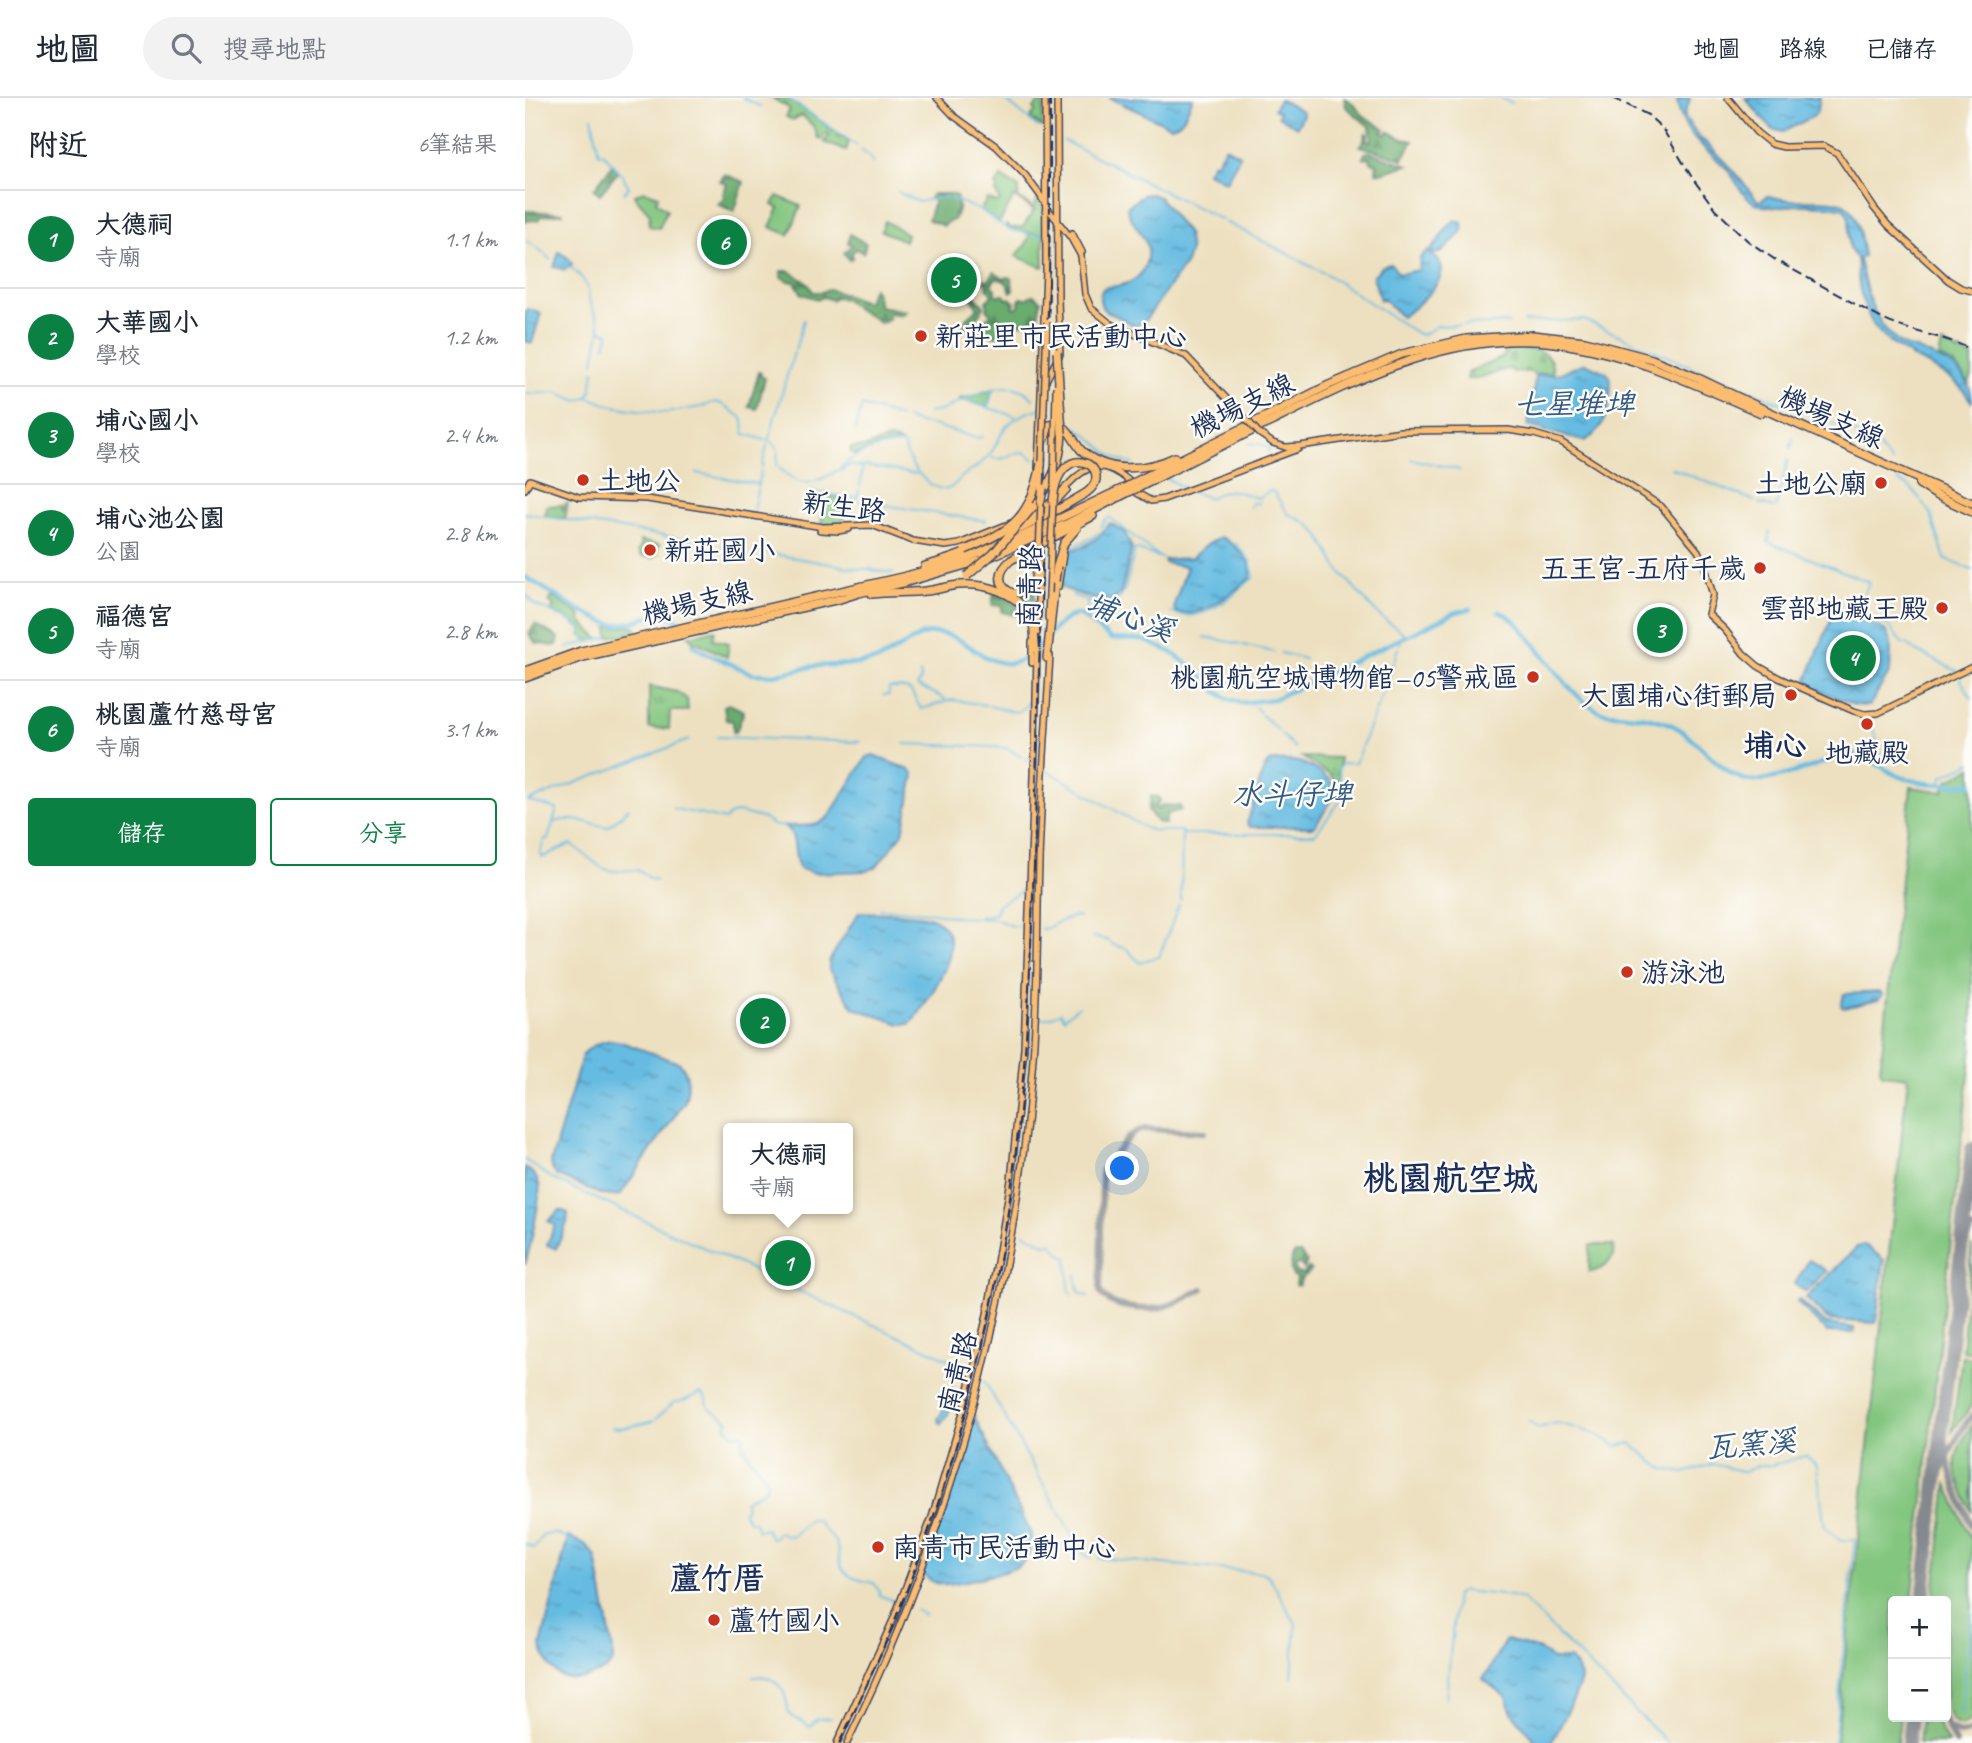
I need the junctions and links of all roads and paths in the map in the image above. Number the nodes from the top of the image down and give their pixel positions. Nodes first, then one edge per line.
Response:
1 (938, 98) edge
2 (1046, 98) edge
3 (1055, 98) edge
4 (1730, 98) edge
5 (1057, 160) junction
6 (1055, 169) junction
7 (1046, 178) junction
8 (1034, 182) junction
9 (1047, 203) junction
10 (1057, 217) junction
11 (1067, 232) junction
12 (1058, 235) junction
13 (1972, 289) edge
14 (1098, 315) junction
15 (1046, 326) junction
16 (1057, 352) junction
17 (1042, 385) junction
18 (1060, 399) junction
19 (1064, 430) junction
20 (1273, 443) junction
21 (1290, 448) junction
22 (1274, 456) junction
23 (1041, 464) junction
24 (1108, 465) junction
25 (1162, 470) junction
26 (1134, 488) junction
27 (525, 489) edge
28 (1041, 500) junction
29 (1053, 503) junction
30 (1972, 508) edge
31 (1093, 516) junction
32 (1027, 519) junction
33 (1064, 551) dead end
34 (1039, 556) junction
35 (925, 566) junction
36 (857, 587) junction
37 (979, 588) dead end
38 (913, 591) junction
39 (1712, 598) junction
40 (840, 599) junction
41 (690, 628) junction
42 (678, 631) junction
43 (1728, 635) junction
44 (1035, 649) junction
45 (1047, 658) junction
46 (1972, 668) edge
47 (525, 671) edge
48 (525, 678) edge
49 (1036, 809) junction
50 (1040, 832) junction
51 (1030, 835) junction
52 (1026, 962) junction
53 (1027, 985) junction
54 (1035, 985) junction
55 (1031, 1009) junction
56 (1020, 1129) junction
57 (1012, 1153) junction
58 (1023, 1155) junction
59 (996, 1250) junction
60 (1006, 1258) junction
61 (997, 1262) junction
62 (1002, 1269) junction
63 (957, 1432) junction
64 (952, 1442) junction
65 (940, 1483) junction
66 (948, 1484) junction
67 (939, 1493) junction
68 (947, 1495) junction
69 (932, 1539) junction
70 (922, 1558) junction
71 (862, 1692) junction
72 (856, 1700) junction
73 (867, 1700) junction
74 (860, 1710) junction
75 (836, 1743) edge
76 (845, 1743) edge

1 - 8 main road
1 - 9 main road
2 - 7 main road
2 - 9 main road
3 - 5 main road
3 - 6 main road
4 - 13 main road
5 - 6 main road
5 - 10 main road
6 - 10 main road
7 - 8 main road
7 - 9 main road
8 - 9 main road
9 - 10 main road
9 - 15 main road
9 - 15 main road, 南青路
10 - 11 main road
10 - 12 main road, 南青路
10 - 14 main road
10 - 16 main road, 南青路
11 - 12 main road
11 - 14 main road
12 - 17 main road, 南青路
14 - 20 main road, bridge
15 - 17 main road, 南青路
15 - 23 main road, 南青路, bridge
16 - 18 highway, bridge
16 - 29 main road, 南青路, bridge
17 - 32 main road, 南青路
18 - 19 highway, bridge
18 - 24 highway, bridge
19 - 24 highway
19 - 28 highway, bridge
19 - 38 highway, bridge
20 - 21 main road
20 - 22 main road
21 - 22 main road, 新生路
21 - 39 main road
21 - 39 main road
22 - 26 main road, 新生路
23 - 28 main road, 南青路, bridge
23 - 35 highway, bridge
24 - 25 highway
25 - 26 highway, 機場支線
25 - 30 highway, 機場支線
25 - 30 highway, 機場支線
26 - 31 highway
26 - 32 main road, 新生路
26 - 36 highway, 機場支線
26 - 40 highway, 機場支線
27 - 32 main road, 新生路
28 - 34 main road, 南青路, bridge
29 - 35 highway, bridge
29 - 45 main road, 南青路, bridge
31 - 34 highway
31 - 45 highway, bridge
33 - 50 main road
34 - 44 main road, 南青路
35 - 36 highway
36 - 41 highway, 機場支線
37 - 44 main road
38 - 40 highway
38 - 44 highway
39 - 43 main road
40 - 41 highway, 機場支線
41 - 42 highway, 機場支線
42 - 47 highway, 機場支線
42 - 48 highway, 機場支線
43 - 46 main road
43 - 46 main road
44 - 49 main road, 南青路
44 - 51 main road
45 - 49 main road, 南青路
49 - 50 main road, 南青路
49 - 51 main road, 南青路
49 - 53 main road, 南青路
49 - 55 main road, 南青路
50 - 54 main road
51 - 52 main road
52 - 53 main road, 南青路
52 - 57 main road
53 - 56 main road, 南青路
54 - 55 main road, 南青路
54 - 58 main road
55 - 56 main road, 南青路
56 - 57 main road, 南青路
56 - 58 main road, 南青路
56 - 61 main road, 南青路
56 - 62 main road, 南青路
57 - 59 main road
58 - 60 main road
59 - 61 main road, 南青路
59 - 64 main road
60 - 62 main road, 南青路
60 - 68 main road
61 - 63 main road, 南青路
62 - 66 main road, 南青路
63 - 64 main road, 南青路
63 - 67 main road, 南青路
64 - 65 main road
65 - 67 main road, 南青路
65 - 72 main road
66 - 68 main road, 南青路
66 - 70 main road, 南青路
67 - 71 main road, 南青路
68 - 69 main road
69 - 70 main road, 南青路
69 - 73 main road
70 - 74 main road, 南青路
71 - 72 main road, 南青路
71 - 75 main road, 南青路
72 - 75 main road
73 - 74 main road, 南青路
73 - 76 main road
74 - 76 main road, 南青路

